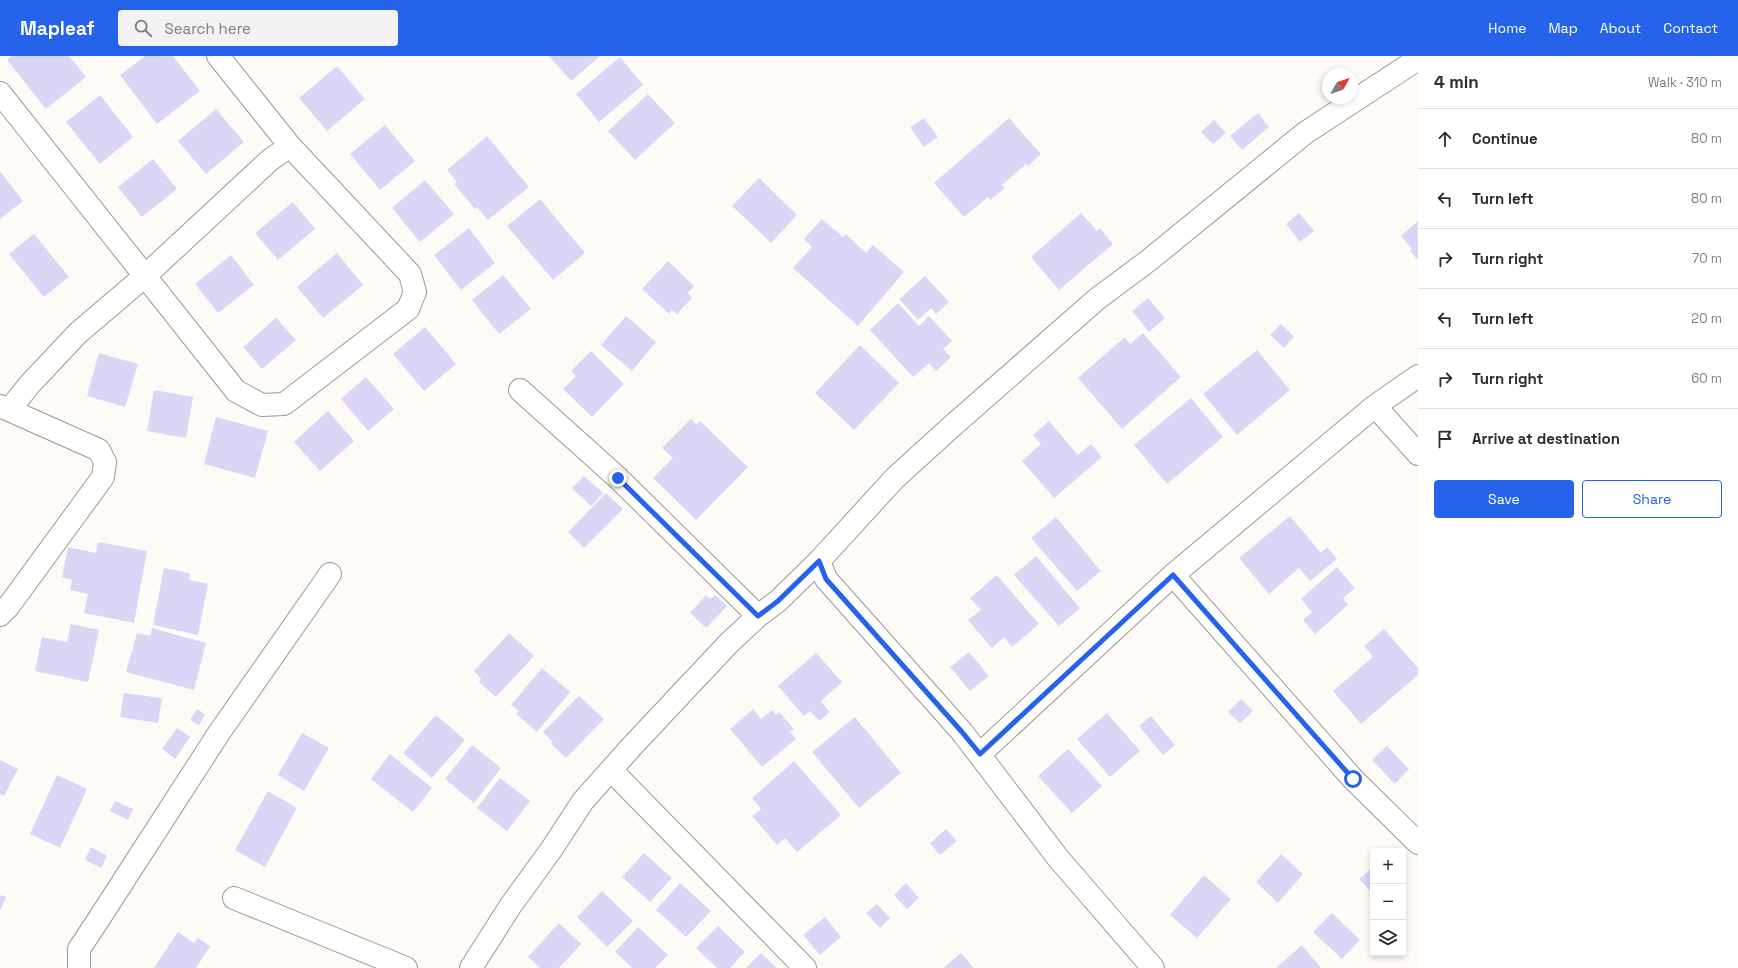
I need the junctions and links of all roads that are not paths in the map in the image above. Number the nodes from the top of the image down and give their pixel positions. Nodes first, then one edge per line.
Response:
1 (218, 56) edge
2 (1418, 59) edge
3 (0, 93) edge
4 (290, 146) junction
5 (145, 276) junction
6 (1418, 376) edge
7 (520, 390) dead end
8 (1375, 406) junction
9 (5, 408) edge
10 (1418, 454) edge
11 (819, 561) junction
12 (330, 574) dead end
13 (1173, 575) junction
14 (0, 615) edge
15 (758, 616) junction
16 (980, 754) junction
17 (610, 770) junction
18 (1418, 843) edge
19 (234, 898) dead end
20 (79, 968) edge
21 (406, 968) edge
22 (471, 968) edge
23 (805, 968) edge
24 (1153, 968) edge

1 - 4 street
2 - 11 street
3 - 5 street
4 - 5 street
4 - 5 street
5 - 9 street
6 - 8 street
7 - 15 street
8 - 10 street
8 - 13 street
9 - 14 street
11 - 15 street
11 - 16 street
12 - 20 street
13 - 16 street
13 - 18 street
15 - 17 street
16 - 24 street
17 - 22 street
17 - 23 street
19 - 21 street

